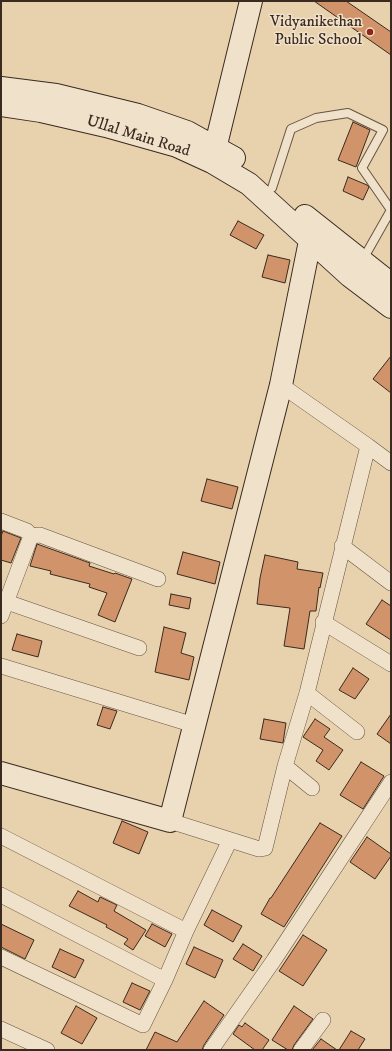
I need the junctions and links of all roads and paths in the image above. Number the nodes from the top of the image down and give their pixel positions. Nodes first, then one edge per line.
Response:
1 (251, 1) edge
2 (1, 88) edge
3 (1, 105) edge
4 (213, 154) junction
5 (272, 188) junction
6 (312, 233) junction
7 (362, 261) junction
8 (391, 284) edge
9 (391, 307) edge
10 (281, 385) junction
11 (368, 446) junction
12 (391, 463) edge
13 (1, 521) edge
14 (31, 536) junction
15 (342, 546) junction
16 (158, 579) dead end
17 (391, 583) edge
18 (2, 606) edge
19 (323, 622) junction
20 (139, 648) dead end
21 (391, 664) edge
22 (1, 666) edge
23 (307, 693) junction
24 (194, 725) junction
25 (357, 732) dead end
26 (286, 766) junction
27 (1, 773) edge
28 (391, 782) edge
29 (312, 788) dead end
30 (170, 821) junction
31 (1, 836) edge
32 (230, 840) junction
33 (1, 896) edge
34 (186, 931) junction
35 (1, 958) edge
36 (165, 980) junction
37 (323, 1020) dead end
38 (1, 1029) edge
39 (47, 1050) edge
40 (211, 1050) edge
41 (301, 1050) edge

1 - 4 street
2 - 4 street, Ullal Main Road
3 - 4 street, Ullal Main Road
4 - 5 street, Ullal Main Road
4 - 6 street, Ullal Main Road
5 - 6 street, Ullal Main Road
5 - 7 lane
6 - 7 street, Ullal Main Road
6 - 9 street, Ullal Main Road
6 - 10 street
7 - 8 street, Ullal Main Road
10 - 11 street
10 - 24 street
11 - 12 street
11 - 15 street
13 - 14 street
14 - 16 street
14 - 18 street
15 - 17 street
15 - 19 street
18 - 20 street
19 - 21 street
19 - 23 street
22 - 24 street
23 - 25 street
23 - 26 street
24 - 30 street
26 - 29 street
26 - 32 street
27 - 30 street
28 - 40 street
30 - 32 street
31 - 34 street
32 - 34 street
33 - 36 street
34 - 36 street
35 - 36 street
37 - 41 street
38 - 39 street

